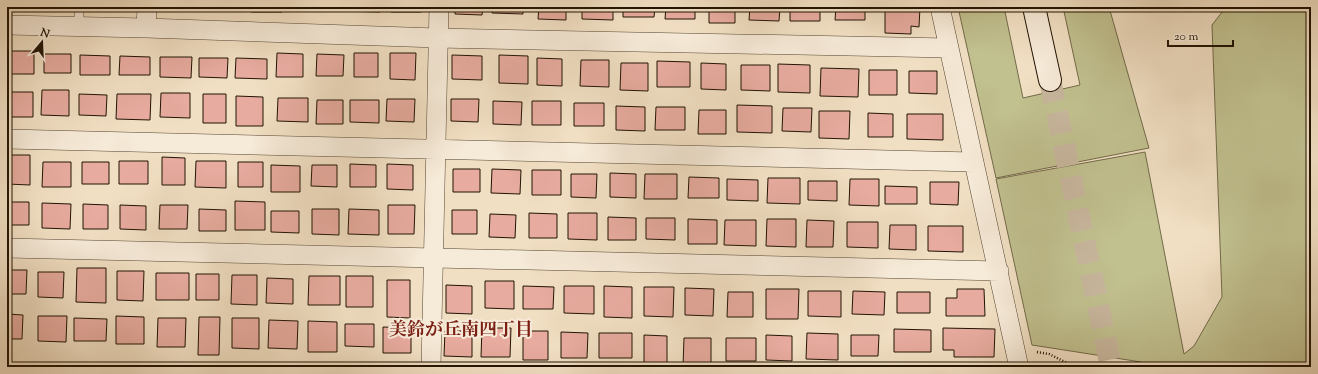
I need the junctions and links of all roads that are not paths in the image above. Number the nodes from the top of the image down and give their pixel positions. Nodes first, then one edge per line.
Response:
1 (79, 7) edge
2 (147, 7) edge
3 (439, 7) edge
4 (940, 7) edge
5 (1034, 7) edge
6 (7, 25) edge
7 (79, 26) junction
8 (146, 28) junction
9 (438, 38) junction
10 (948, 48) junction
11 (1050, 80) tunnel mouth
12 (7, 139) edge
13 (435, 148) junction
14 (973, 162) junction
15 (7, 248) edge
16 (432, 259) junction
17 (999, 271) junction
18 (431, 367) edge
19 (1017, 367) edge

1 - 7 lane
2 - 8 street
3 - 9 street
4 - 10 street
5 - 11 street
6 - 7 street
7 - 8 street
8 - 9 street
9 - 10 street
9 - 13 street
10 - 14 street
12 - 13 street
13 - 14 street
13 - 16 street
14 - 17 street
15 - 16 street
16 - 17 street
16 - 18 street
17 - 19 street

